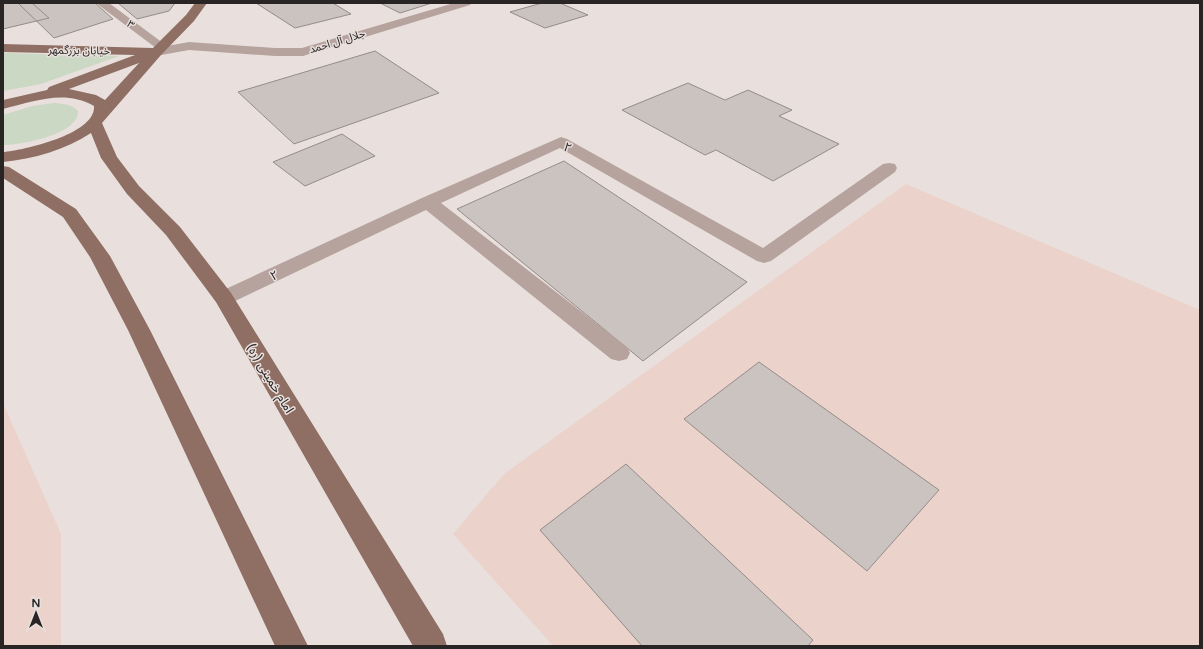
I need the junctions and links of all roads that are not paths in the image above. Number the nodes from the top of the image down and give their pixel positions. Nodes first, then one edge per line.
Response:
1 (102, 3) edge
2 (201, 3) edge
3 (459, 4) edge
4 (3, 48) edge
5 (159, 49) junction
6 (38, 96) junction
7 (6, 103) edge
8 (98, 118) junction
9 (3, 157) edge
10 (889, 168) dead end
11 (3, 171) edge
12 (428, 202) junction
13 (224, 298) junction
14 (619, 353) dead end
15 (292, 646) edge
16 (431, 646) edge

1 - 5 street, ۳
2 - 5 main road
3 - 5 street, جلال آل احمد
4 - 5 main road, خیابان بزرگمهر
5 - 6 main road
5 - 8 main road
6 - 7 main road
6 - 8 main road, امام خمینی (ره)
8 - 9 main road
8 - 13 main road, امام خمینی (ره)
10 - 12 street, ۲
11 - 15 main road
12 - 13 street, ۲
12 - 14 street
13 - 16 main road, امام خمینی (ره)

